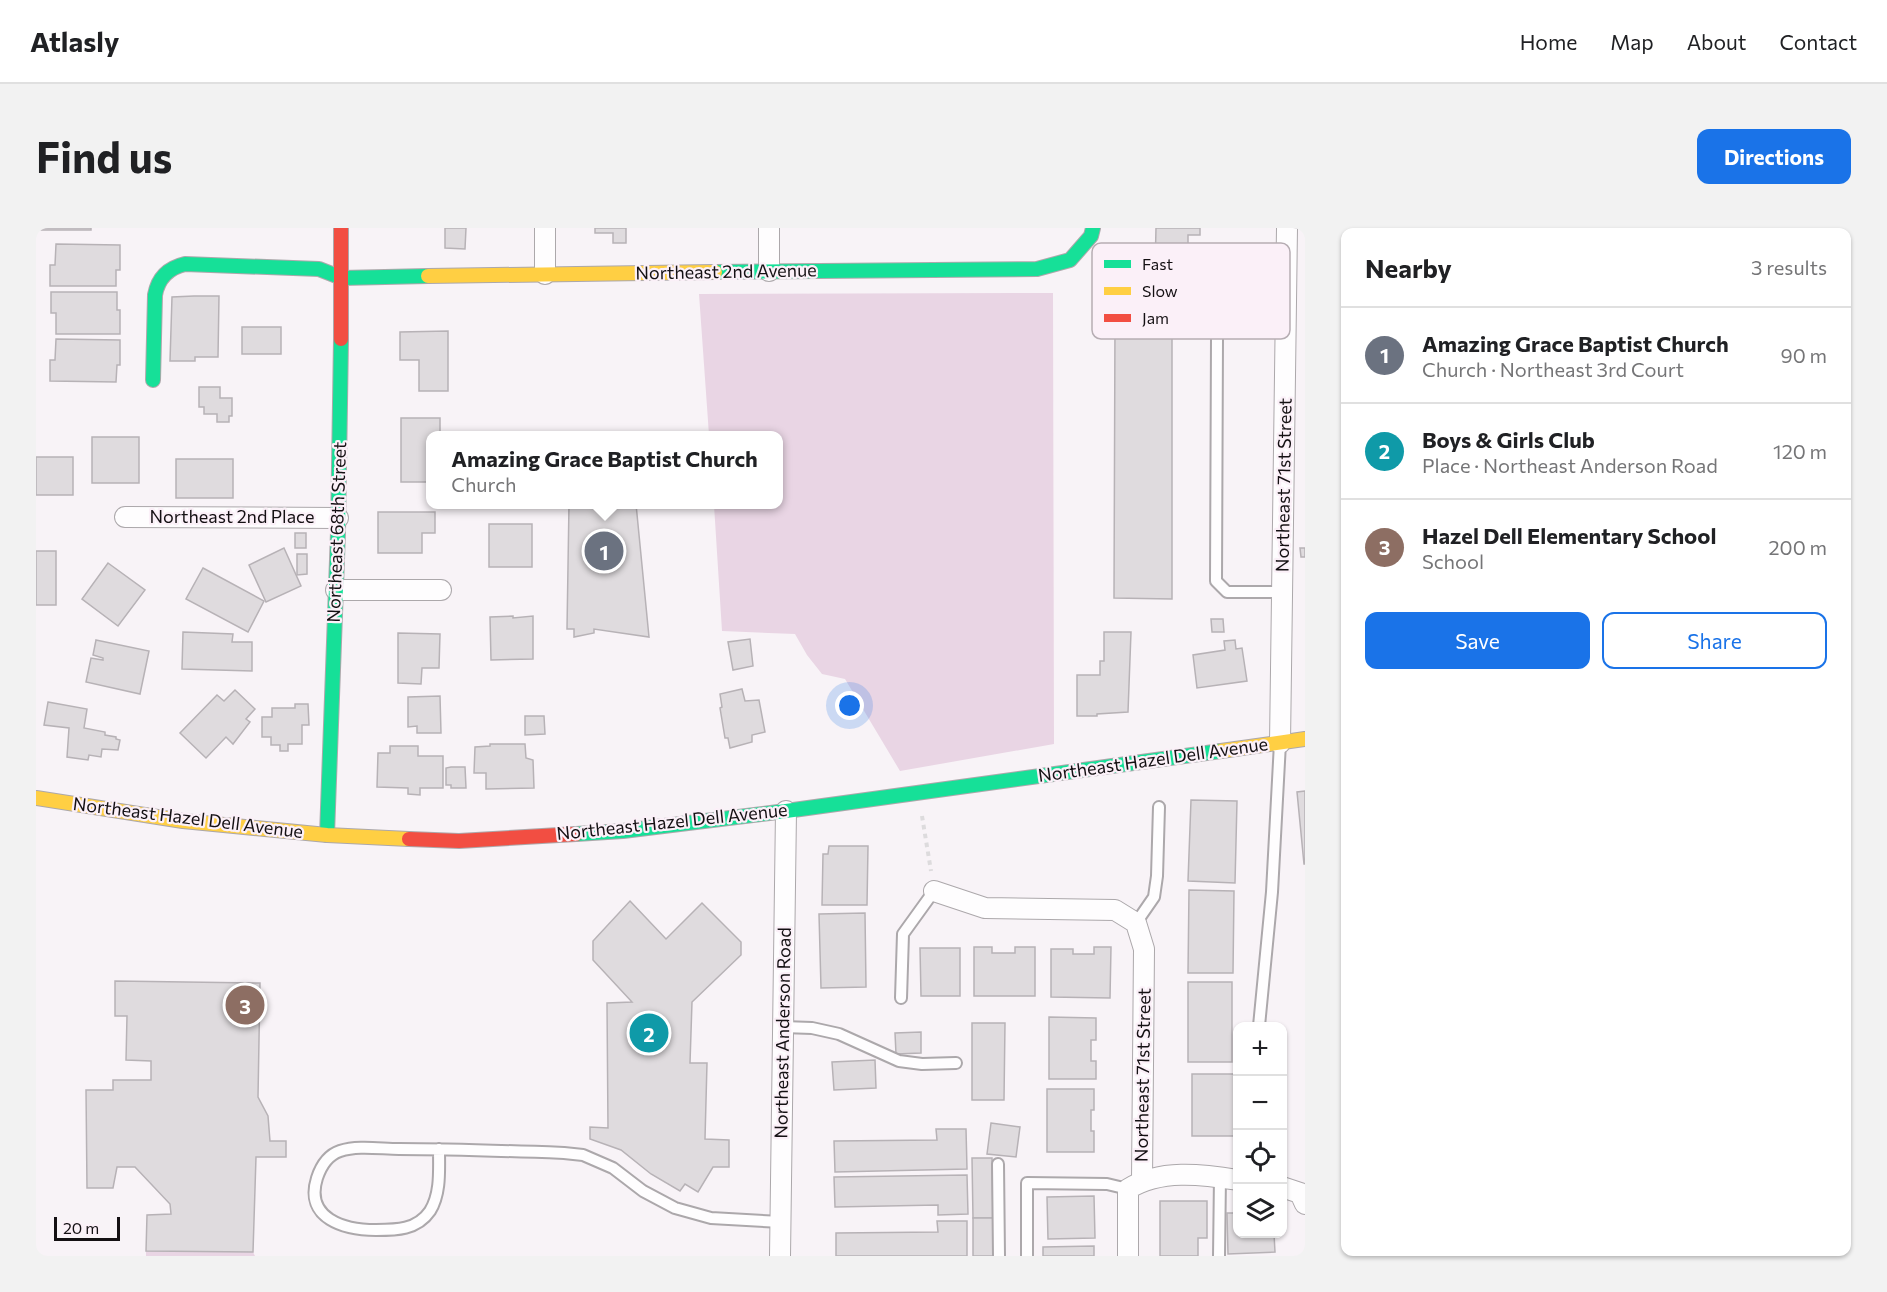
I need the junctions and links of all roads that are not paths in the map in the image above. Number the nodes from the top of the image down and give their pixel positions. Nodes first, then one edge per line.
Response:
1 (341, 228) edge
2 (544, 228) edge
3 (769, 228) edge
4 (1093, 228) edge
5 (1287, 228) edge
6 (1287, 243) edge
7 (769, 271) junction
8 (545, 274) junction
9 (342, 278) junction
10 (1217, 339) edge
11 (1286, 339) edge
12 (153, 380) dead end
13 (125, 517) dead end
14 (338, 518) junction
15 (336, 590) junction
16 (441, 590) dead end
17 (1282, 592) junction
18 (1305, 739) edge
19 (1280, 743) junction
20 (36, 798) edge
21 (1159, 807) dead end
22 (786, 810) junction
23 (327, 836) junction
24 (934, 891) joint
25 (1136, 924) junction
26 (901, 998) dead end
27 (1259, 1022) edge
28 (783, 1027) junction
29 (956, 1064) dead end
30 (439, 1149) junction
31 (998, 1164) dead end
32 (1229, 1179) edge
33 (1135, 1184) junction
34 (1287, 1188) edge
35 (1305, 1204) edge
36 (781, 1222) junction
37 (780, 1256) edge
38 (999, 1256) edge
39 (1027, 1256) edge
40 (1128, 1256) edge
41 (1220, 1256) edge

1 - 9 street, Northeast 68th Street
2 - 8 street
3 - 7 street
4 - 7 street, Northeast 2nd Avenue
5 - 6 street, Northeast 71st Street
7 - 8 street, Northeast 2nd Avenue
8 - 9 street, Northeast 2nd Avenue
9 - 12 street, Northeast 2nd Avenue
9 - 14 street, Northeast 68th Street
10 - 17 lane
11 - 17 street, Northeast 71st Street
13 - 14 street, Northeast 2nd Place
14 - 15 street, Northeast 68th Street
15 - 16 street
15 - 23 street, Northeast 68th Street
17 - 19 street, Northeast 71st Street
18 - 19 street, Northeast Hazel Dell Avenue
19 - 22 street, Northeast Hazel Dell Avenue
19 - 27 lane
20 - 23 street, Northeast Hazel Dell Avenue
21 - 25 lane
22 - 23 street, Northeast Hazel Dell Avenue
22 - 28 street, Northeast Anderson Road
24 - 25 street
24 - 26 lane
25 - 33 street, Northeast 71st Street
28 - 29 lane
28 - 36 street, Northeast Anderson Road
30 - 30 lane
30 - 36 lane
31 - 38 lane
32 - 33 street
32 - 41 lane
33 - 39 lane
33 - 40 street, Northeast 71st Street
34 - 35 street
36 - 37 street, Northeast Anderson Road

